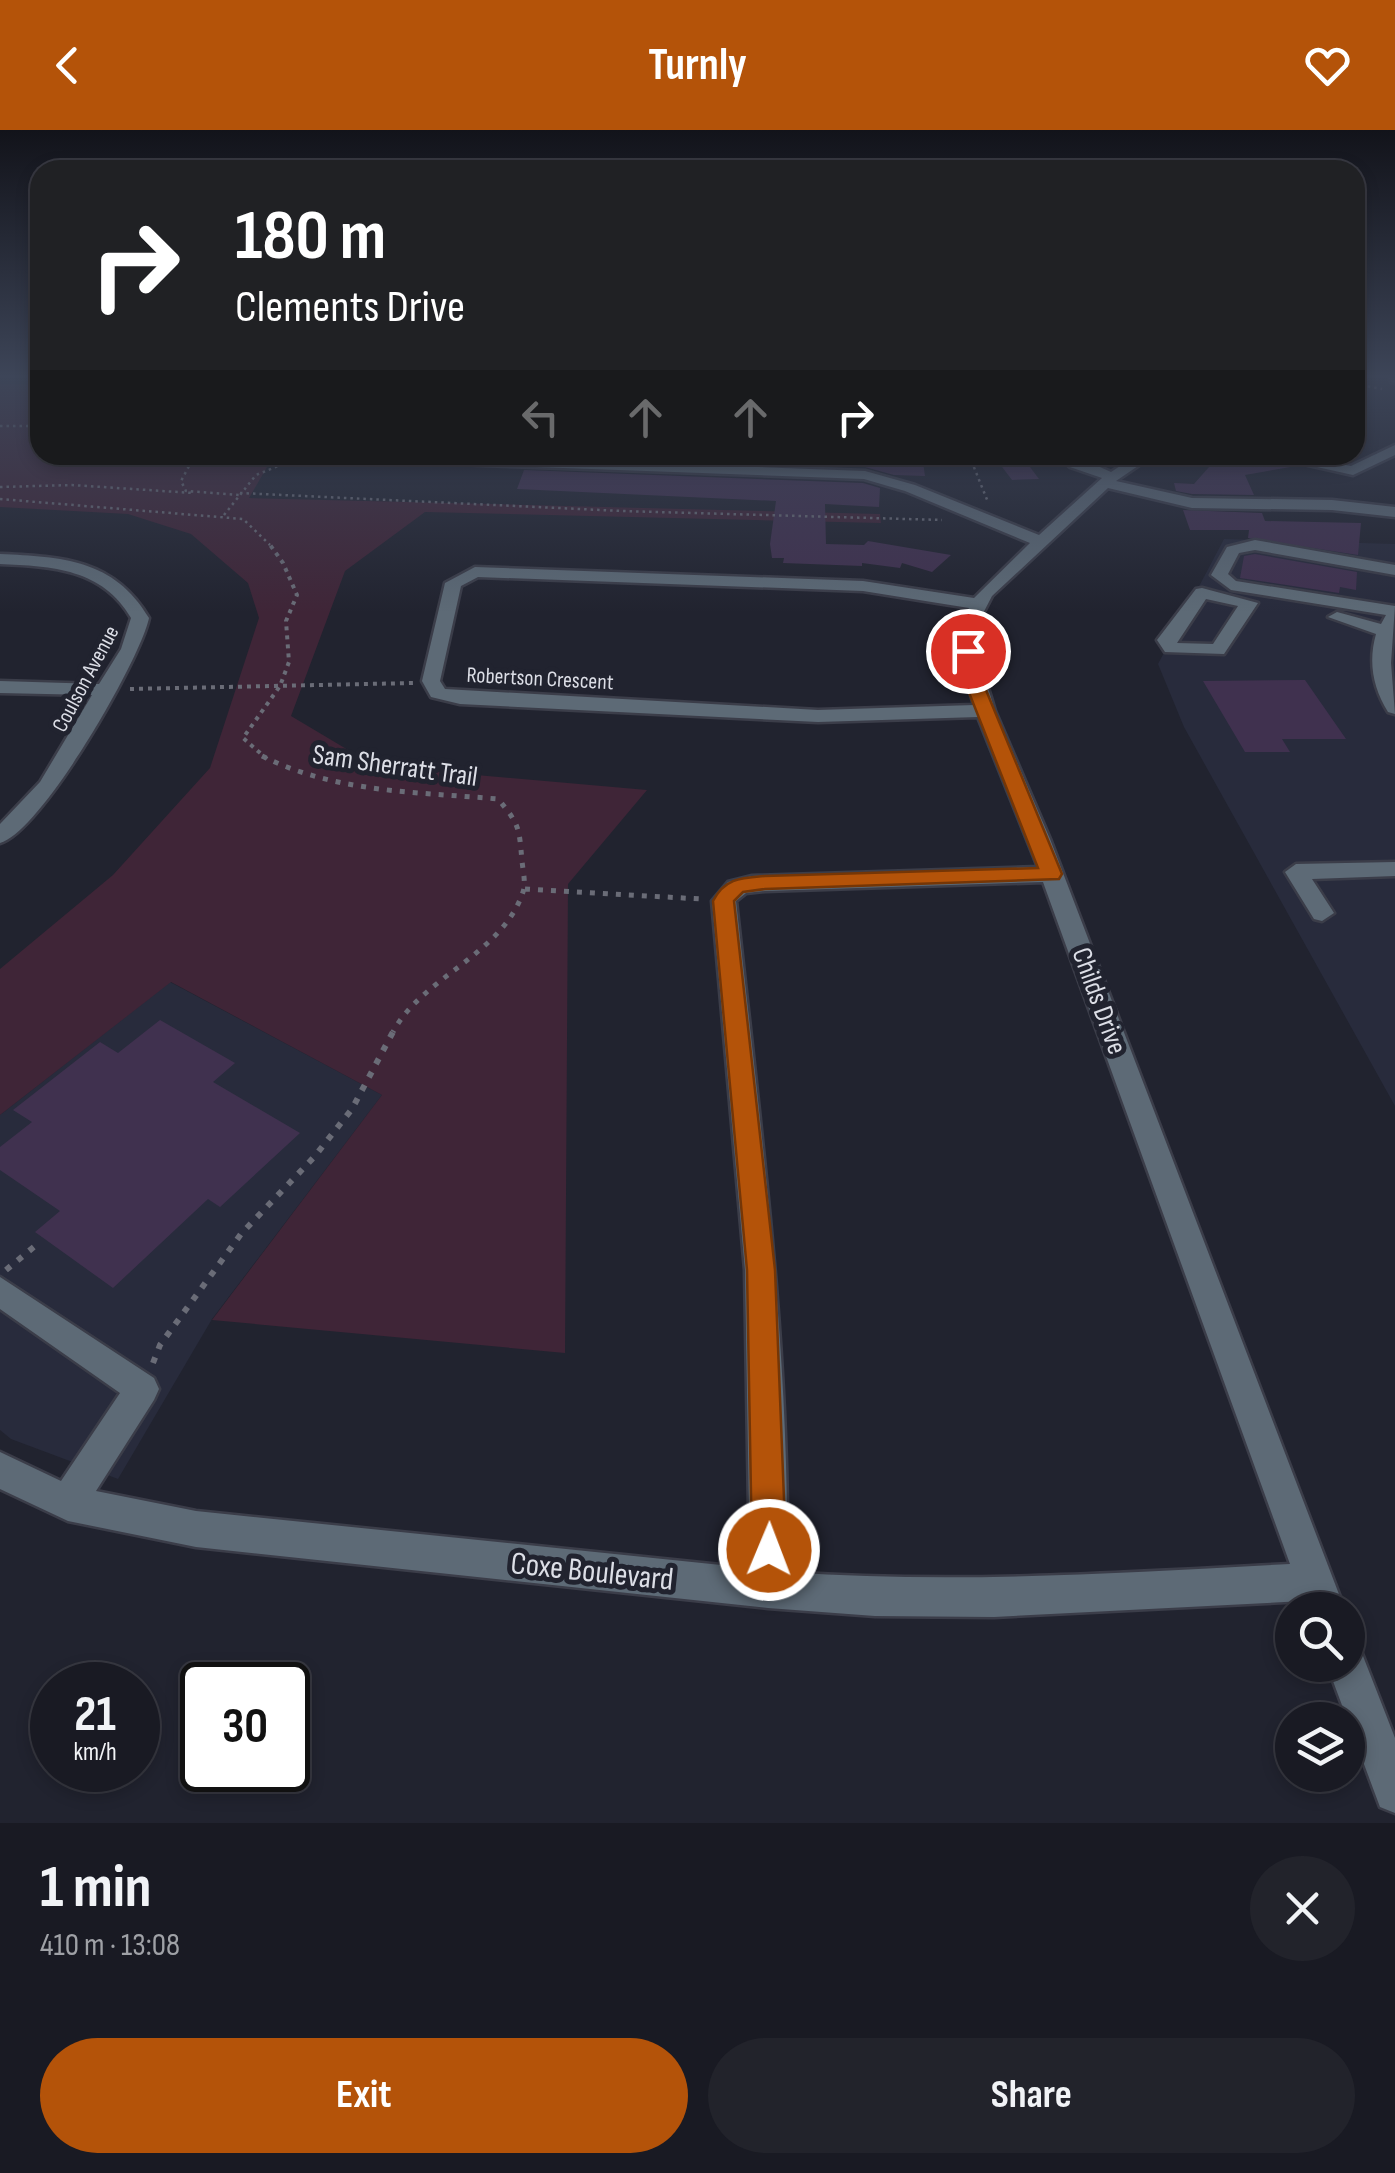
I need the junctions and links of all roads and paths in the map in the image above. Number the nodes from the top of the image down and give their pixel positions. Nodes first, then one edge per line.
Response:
1 (189, 465) edge
2 (280, 465) edge
3 (592, 465) edge
4 (864, 465) edge
5 (974, 465) edge
6 (1077, 465) edge
7 (1132, 465) edge
8 (1325, 465) edge
9 (1364, 465) edge
10 (864, 475) junction
11 (1109, 480) junction
12 (0, 487) edge
13 (193, 493) junction
14 (239, 494) junction
15 (0, 499) edge
16 (1395, 512) edge
17 (224, 515) junction
18 (972, 515) junction
19 (1043, 542) junction
20 (0, 559) edge
21 (1395, 570) edge
22 (978, 604) junction
23 (1248, 604) dead end
24 (1392, 619) edge
25 (431, 681) junction
26 (280, 686) junction
27 (0, 687) edge
28 (104, 690) junction
29 (1395, 708) edge
30 (985, 711) junction
31 (0, 836) edge
32 (1395, 869) edge
33 (1051, 874) junction
34 (525, 890) junction
35 (724, 901) junction
36 (1322, 913) dead end
37 (34, 1246) dead end
38 (0, 1275) edge
39 (0, 1291) edge
40 (142, 1389) junction
41 (0, 1470) edge
42 (68, 1503) junction
43 (768, 1590) junction
44 (1319, 1592) edge
45 (1275, 1596) edge
46 (1353, 1682) edge
47 (1395, 1792) edge

1 - 13 path
2 - 14 path
3 - 10 street
4 - 10 street
5 - 18 path
6 - 11 street
7 - 11 street
8 - 9 street
10 - 18 street
11 - 16 street
11 - 19 street
12 - 13 path
13 - 14 path
14 - 17 path
14 - 18 path
15 - 17 path, Sam Sherratt Trail
17 - 26 path, Sam Sherratt Trail
18 - 19 street
19 - 22 street
20 - 28 street, Coulson Avenue
21 - 24 street
22 - 25 street, Robertson Crescent
22 - 30 street, Childs Drive
23 - 24 street
24 - 29 street
25 - 26 path
25 - 30 street, Robertson Crescent
26 - 28 path
26 - 34 path, Sam Sherratt Trail
27 - 28 street
28 - 31 street, Coulson Avenue
30 - 33 street, Childs Drive
32 - 36 street
33 - 35 street
33 - 44 street, Childs Drive
34 - 35 path
34 - 40 path
35 - 43 street
37 - 38 path
39 - 40 street
40 - 42 street
41 - 42 street, Coxe Boulevard
42 - 43 street, Coxe Boulevard
43 - 45 street, Coxe Boulevard
46 - 47 street

